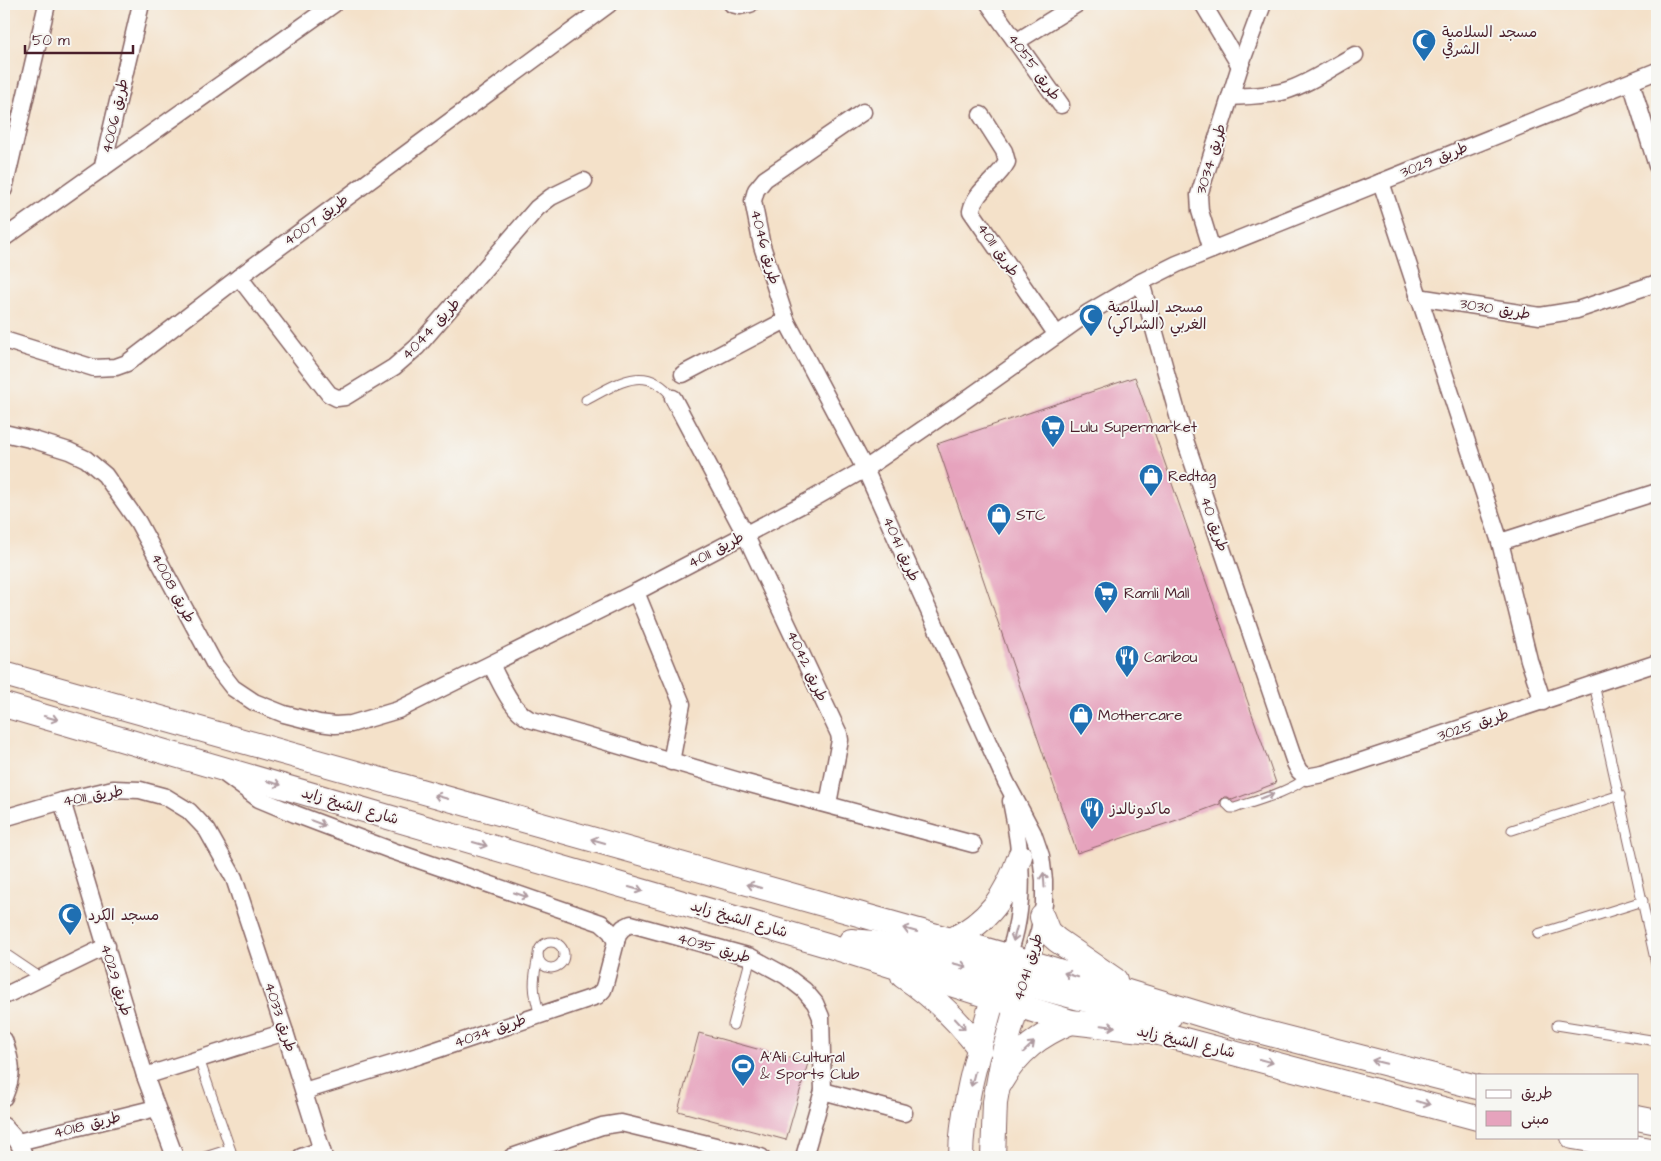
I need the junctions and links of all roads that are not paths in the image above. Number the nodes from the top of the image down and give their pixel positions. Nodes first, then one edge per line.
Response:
1 (47, 4) edge
2 (141, 4) edge
3 (334, 4) edge
4 (609, 4) edge
5 (732, 4) edge
6 (750, 4) edge
7 (989, 4) edge
8 (1077, 4) edge
9 (1203, 4) edge
10 (1263, 4) edge
11 (1016, 42) junction
12 (1355, 55) dead end
13 (1240, 66) junction
14 (1657, 71) edge
15 (1630, 82) junction
16 (1230, 98) junction
17 (1062, 105) dead end
18 (863, 112) dead end
19 (981, 114) dead end
20 (1657, 166) edge
21 (102, 169) junction
22 (584, 181) dead end
23 (1381, 182) junction
24 (4, 189) edge
25 (4, 238) edge
26 (1212, 250) junction
27 (239, 277) junction
28 (1140, 282) junction
29 (1657, 283) edge
30 (1418, 297) junction
31 (786, 320) junction
32 (1057, 335) junction
33 (4, 340) edge
34 (683, 374) dead end
35 (674, 398) joint
36 (586, 400) dead end
37 (4, 433) edge
38 (865, 469) junction
39 (1657, 492) edge
40 (745, 534) junction
41 (1500, 542) junction
42 (636, 592) junction
43 (1657, 663) edge
44 (491, 664) junction
45 (4, 674) edge
46 (1594, 684) junction
47 (1542, 702) junction
48 (4, 705) edge
49 (352, 724) joint
50 (671, 762) junction
51 (215, 766) junction
52 (1306, 777) junction
53 (1006, 782) junction
54 (1620, 795) junction
55 (62, 801) junction
56 (1226, 802) dead end
57 (828, 804) junction
58 (4, 818) edge
59 (1512, 830) dead end
60 (973, 844) dead end
61 (1020, 856) junction
62 (234, 878) joint
63 (1643, 901) junction
64 (1042, 917) junction
65 (632, 924) joint
66 (1538, 934) dead end
67 (950, 941) junction
68 (616, 942) junction
69 (827, 945) junction
70 (107, 946) junction
71 (4, 953) edge
72 (538, 955) dead end
73 (751, 957) junction
74 (880, 962) junction
75 (1657, 968) edge
76 (1015, 976) junction
77 (41, 978) junction
78 (1138, 995) junction
79 (4, 996) edge
80 (993, 998) junction
81 (540, 1015) junction
82 (1213, 1018) junction
83 (1071, 1022) junction
84 (733, 1025) dead end
85 (1557, 1025) dead end
86 (285, 1032) junction
87 (4, 1040) edge
88 (1657, 1041) edge
89 (980, 1049) junction
90 (199, 1059) junction
91 (145, 1076) junction
92 (1476, 1087) edge
93 (823, 1091) junction
94 (304, 1092) junction
95 (4, 1097) edge
96 (995, 1102) junction
97 (156, 1108) junction
98 (904, 1112) dead end
99 (1476, 1118) edge
100 (1638, 1118) edge
101 (1657, 1122) edge
102 (4, 1126) edge
103 (1579, 1138) edge
104 (18, 1142) junction
105 (1657, 1151) edge
106 (231, 1153) edge
107 (323, 1154) edge
108 (25, 1157) edge
109 (175, 1157) edge
110 (205, 1157) edge
111 (301, 1157) edge
112 (512, 1157) edge
113 (762, 1157) edge
114 (804, 1157) edge
115 (961, 1157) edge
116 (992, 1157) edge

1 - 24 street
2 - 21 street, طريق 4006
3 - 21 street
4 - 27 street, طريق 4007
5 - 6 street
7 - 11 street, طريق 4055
8 - 11 street
9 - 13 street
10 - 13 street, طريق 3034
11 - 17 street, طريق 4055
12 - 16 street
13 - 16 street, طريق 3034
14 - 15 street, طريق 3029
15 - 20 street
15 - 23 street, طريق 3029
16 - 26 street, طريق 3034
18 - 31 street, طريق 4046
19 - 32 street, طريق 4011
21 - 25 street
22 - 27 street, طريق 4044
23 - 26 street, طريق 3029
23 - 30 street
26 - 28 street, طريق 4011
27 - 33 street, طريق 4007
28 - 32 street, طريق 4011
28 - 52 street, طريق 40
29 - 30 street, طريق 3030
30 - 41 street
31 - 34 street
31 - 38 street, طريق 4041
32 - 38 street, طريق 4011
35 - 36 lane
35 - 40 street, طريق 4042
37 - 49 street, طريق 4008
38 - 40 street, طريق 4011
38 - 53 street, طريق 4041
39 - 41 street
40 - 42 street, طريق 4011
40 - 57 street, طريق 4042
41 - 47 street
42 - 44 street, طريق 4011
42 - 50 street
43 - 46 street, طريق 3025
44 - 49 street, طريق 4011
44 - 50 street
67 -> 45 main road, شارع الشيخ زايد
46 - 47 street, طريق 3025
46 - 54 lane
47 - 52 street, طريق 3025
48 -> 51 main road, شارع الشيخ زايد
50 - 57 street
51 -> 68 street
51 -> 69 main road, شارع الشيخ زايد
56 -> 52 lane
53 - 61 street, طريق 4041
64 -> 53 street, طريق 4041
54 - 59 lane
54 - 63 lane
55 - 58 street, طريق 4011
55 - 62 street, طريق 4011
55 - 70 street, طريق 4029
57 - 60 street
61 - 67 main road
61 -> 76 street, طريق 4041
62 - 86 street, طريق 4033
63 - 66 lane
63 - 75 lane
64 - 76 street, طريق 4041
64 - 78 main road
65 - 68 street, طريق 4034
65 - 73 street, طريق 4035
67 - 76 main road, شارع الشيخ زايد
68 - 81 street, طريق 4034
69 - 74 main road, شارع الشيخ زايد
69 -> 76 main road
70 - 77 street
70 - 91 street, طريق 4029
71 - 77 lane
72 - 81 lane
73 - 84 lane
73 - 93 street, طريق 4035
74 - 80 main road, شارع الشيخ زايد
74 -> 89 main road
78 -> 76 main road, شارع الشيخ زايد
76 - 80 main road, شارع الشيخ زايد
76 - 82 main road
76 - 83 main road, شارع الشيخ زايد
76 - 96 main road, طريق 4041
77 - 79 street
78 - 82 main road, شارع الشيخ زايد
80 - 89 main road, طريق 4041
81 - 94 street, طريق 4034
92 -> 82 main road, شارع الشيخ زايد
96 -> 83 main road
83 -> 99 main road, شارع الشيخ زايد
85 - 88 lane
86 - 90 street
86 - 94 street, طريق 4033
87 - 95 street
89 -> 115 main road, طريق 4041
90 - 91 street
90 - 106 lane
91 - 97 street, طريق 4029
93 - 98 street
93 - 114 street, طريق 4035
94 - 107 street, طريق 4033
96 - 116 main road, طريق 4041
97 - 104 street, طريق 4018
97 - 109 street, طريق 4029
100 - 101 main road
102 - 104 street
103 - 105 main road
104 - 108 street
106 - 110 lane
107 - 111 street
112 - 113 street

